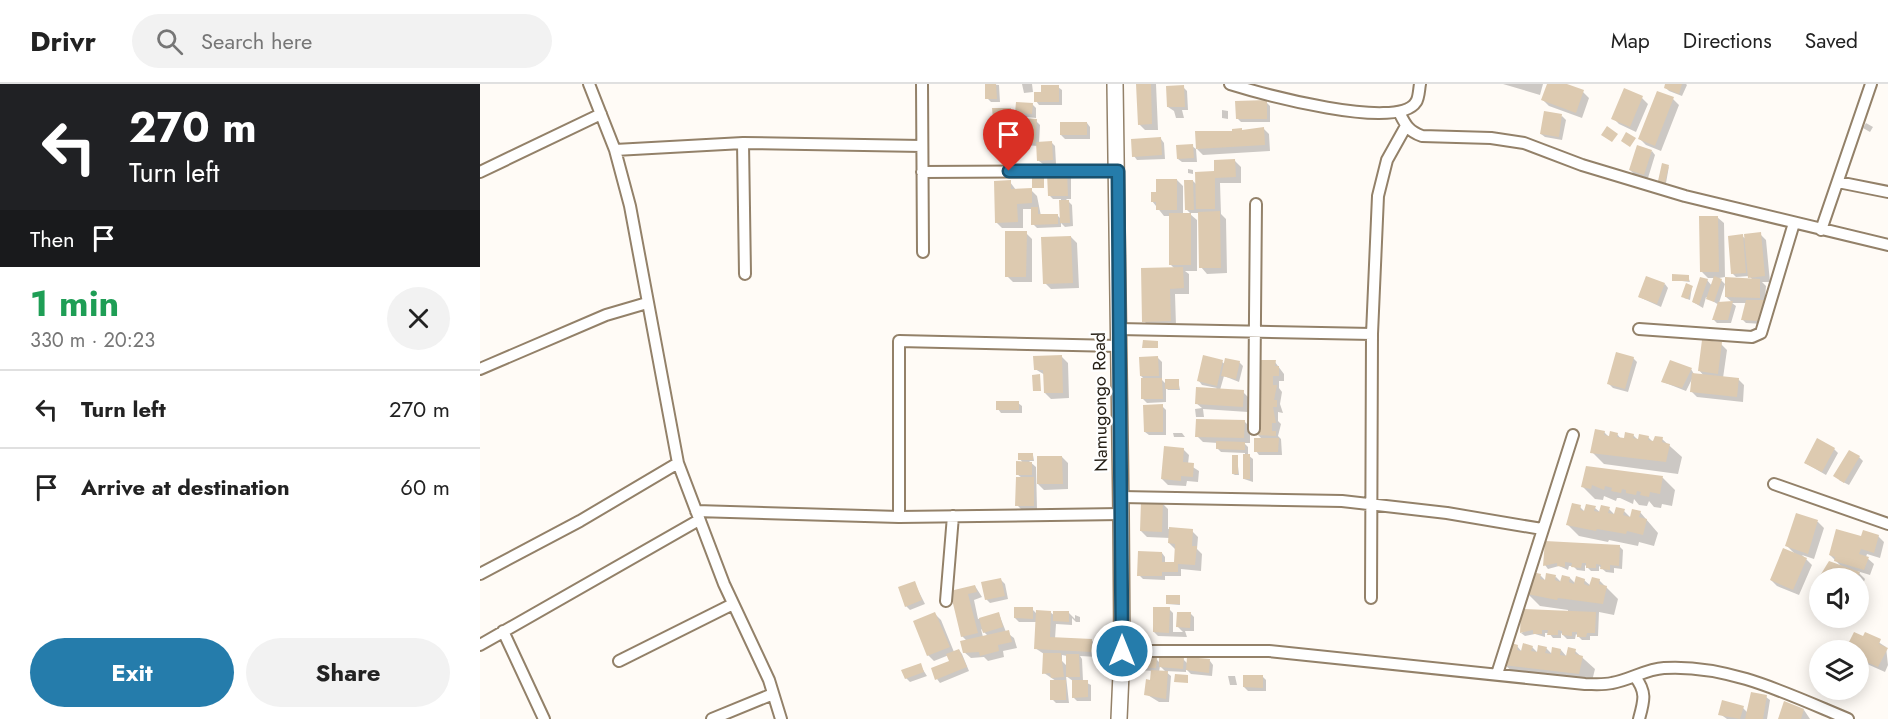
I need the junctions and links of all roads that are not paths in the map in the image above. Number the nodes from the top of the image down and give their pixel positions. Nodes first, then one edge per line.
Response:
1 (589, 84) edge
2 (921, 84) edge
3 (1115, 84) edge
4 (1230, 84) edge
5 (1420, 84) edge
6 (1871, 84) edge
7 (1400, 112) junction
8 (602, 114) junction
9 (1406, 126) junction
10 (743, 142) junction
11 (922, 146) junction
12 (615, 150) junction
13 (1118, 171) junction
14 (480, 172) edge
15 (922, 172) junction
16 (1838, 182) junction
17 (1888, 192) edge
18 (1256, 204) dead end
19 (1794, 224) junction
20 (1821, 230) junction
21 (1888, 245) edge
22 (923, 252) dead end
23 (745, 274) dead end
24 (647, 303) junction
25 (1118, 329) junction
26 (1639, 329) dead end
27 (1255, 332) junction
28 (1372, 334) junction
29 (1118, 346) junction
30 (480, 369) edge
31 (1254, 429) dead end
32 (1573, 435) dead end
33 (678, 463) junction
34 (1774, 484) dead end
35 (1121, 497) junction
36 (1372, 505) junction
37 (1121, 514) junction
38 (698, 515) junction
39 (953, 516) junction
40 (899, 517) junction
41 (1888, 524) edge
42 (1542, 529) junction
43 (480, 574) edge
44 (1371, 598) dead end
45 (946, 602) dead end
46 (733, 604) junction
47 (504, 631) junction
48 (480, 645) edge
49 (1122, 651) junction
50 (620, 662) dead end
51 (1497, 674) junction
52 (1635, 677) junction
53 (773, 694) junction
54 (544, 719) edge
55 (712, 719) edge
56 (781, 719) edge
57 (1119, 719) edge
58 (1640, 719) edge
59 (1848, 719) edge

1 - 8 street
2 - 11 street
3 - 13 main road, Namugongo Road
4 - 7 street
5 - 7 street
6 - 16 street
7 - 9 street
8 - 12 street
8 - 14 street
9 - 19 street
9 - 28 street
10 - 11 street
10 - 12 street
10 - 23 street
11 - 15 street
12 - 24 street
13 - 15 street
13 - 25 main road, Namugongo Road
15 - 22 street
16 - 17 street
16 - 20 street
18 - 27 street
19 - 20 street
19 - 26 street
20 - 21 street
24 - 30 street
24 - 33 street
25 - 27 street
25 - 29 main road, Namugongo Road
27 - 28 street
27 - 31 street
28 - 36 street
29 - 35 main road, Namugongo Road
29 - 40 street
32 - 42 street
33 - 38 street
33 - 43 street
34 - 41 street
35 - 36 street
35 - 37 main road, Namugongo Road
36 - 42 street
36 - 44 street
37 - 39 street
37 - 49 main road, Namugongo Road
38 - 40 street
38 - 46 street
38 - 47 street
39 - 40 street
39 - 45 street
42 - 51 street
46 - 50 street
46 - 53 street
47 - 48 street
47 - 54 street
49 - 51 street
49 - 57 main road, Namugongo Road
51 - 52 street
52 - 58 street
52 - 59 street
53 - 55 street
53 - 56 street

